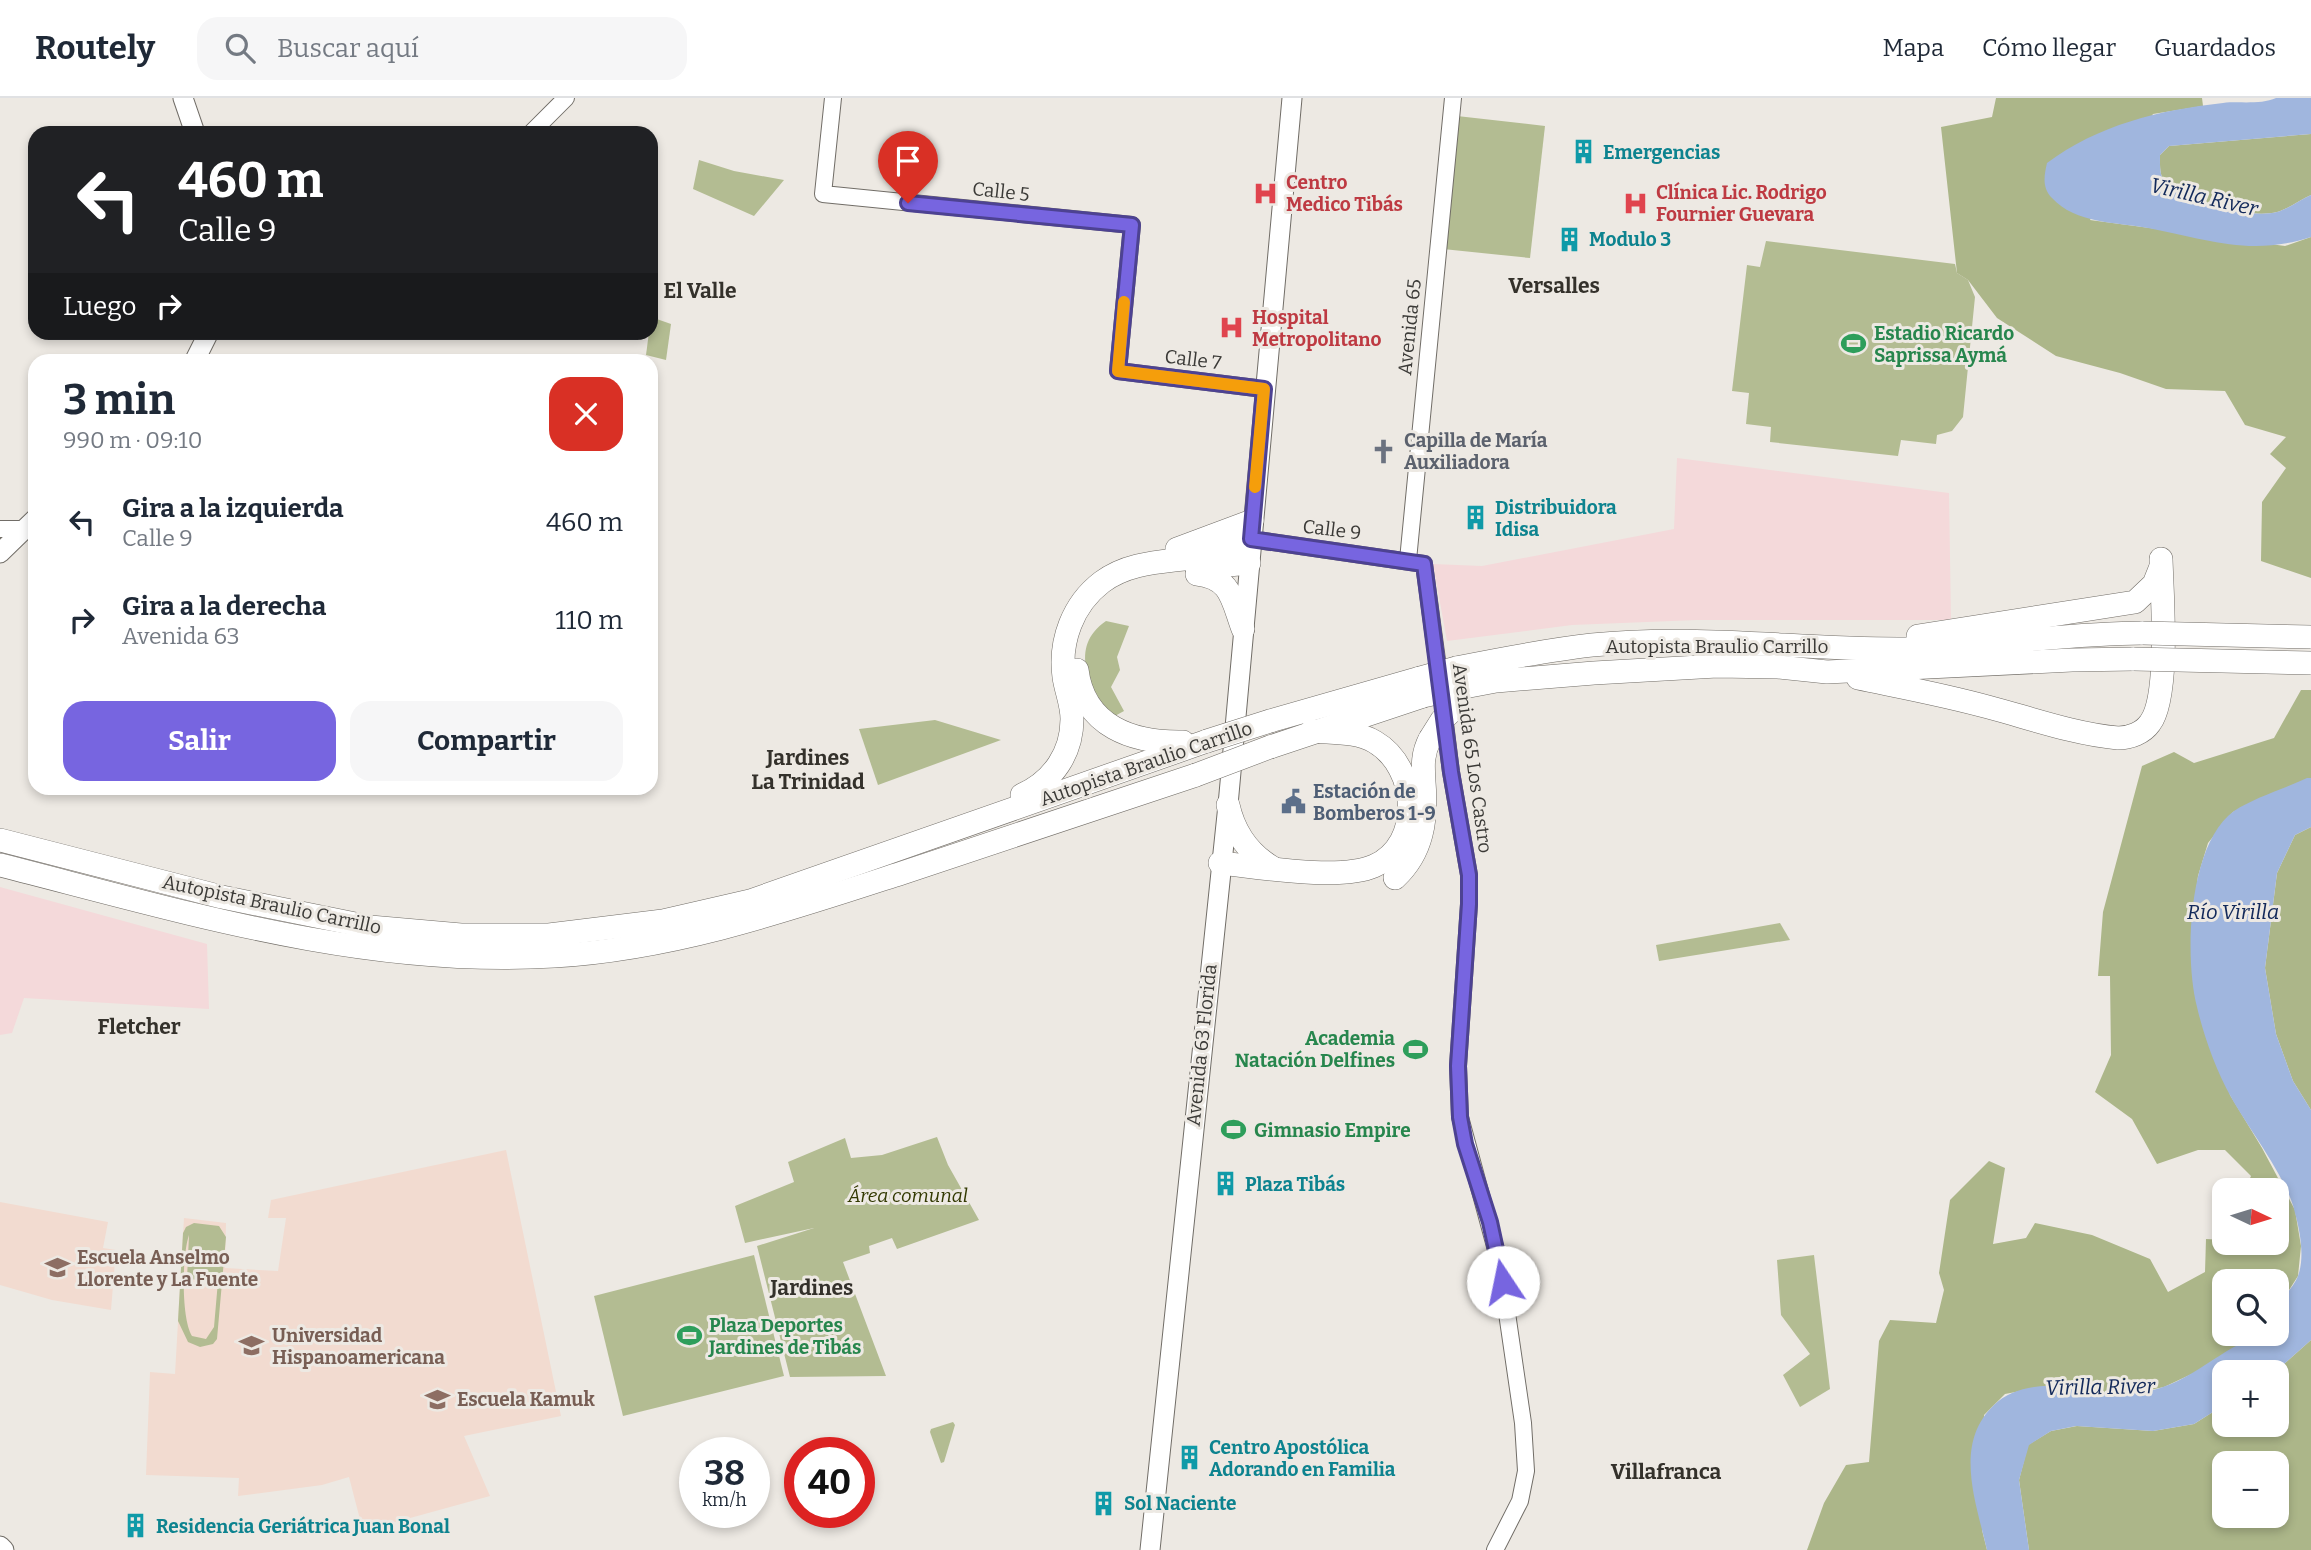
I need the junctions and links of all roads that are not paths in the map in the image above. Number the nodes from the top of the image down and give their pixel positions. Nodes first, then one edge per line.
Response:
1 (183, 98) edge
2 (566, 98) edge
3 (833, 98) edge
4 (1292, 98) edge
5 (1453, 98) edge
6 (193, 126) edge
7 (538, 126) edge
8 (1118, 371) joint
9 (1264, 389) junction
10 (28, 524) edge
11 (0, 529) edge
12 (1252, 530) junction
13 (0, 553) edge
14 (1408, 560) junction
15 (1249, 563) junction
16 (1169, 572) junction
17 (2135, 602) junction
18 (1243, 629) junction
19 (2153, 637) junction
20 (2311, 637) edge
21 (1853, 647) junction
22 (2311, 663) edge
23 (1827, 672) junction
24 (1421, 687) junction
25 (1457, 688) junction
26 (1312, 731) junction
27 (1205, 741) junction
28 (1227, 805) junction
29 (0, 840) edge
30 (871, 859) junction
31 (1220, 863) junction
32 (0, 865) edge
33 (1276, 869) junction
34 (1395, 878) dead end
35 (0, 1546) edge
36 (4, 1550) edge
37 (1150, 1550) edge
38 (1495, 1550) edge

1 - 6 main road
2 - 7 street
3 - 8 street, Calle 5
4 - 9 main road, Avenida 63 Florida
5 - 14 street, Avenida 65
8 - 9 street, Calle 7
9 - 12 main road, Avenida 63 Florida
10 - 11 street
10 - 13 main road
12 - 14 street, Calle 9
12 - 15 main road, Avenida 63 Florida
12 - 30 highway
14 - 38 street, Avenida 65 Los Castro
15 - 16 highway
15 - 18 main road, Avenida 63 Florida
16 - 18 highway
16 - 27 highway
17 - 19 highway
17 - 19 highway
17 - 21 highway
18 - 28 main road, Avenida 63 Florida
19 - 20 highway, Autopista Braulio Carrillo, bridge
19 - 21 highway, Autopista Braulio Carrillo
19 - 23 highway
21 - 25 highway, Autopista Braulio Carrillo
22 - 23 highway, Autopista Braulio Carrillo, bridge
23 - 25 highway, Autopista Braulio Carrillo
24 - 25 highway, Autopista Braulio Carrillo, bridge
24 - 26 highway, Autopista Braulio Carrillo
24 - 27 highway, Autopista Braulio Carrillo, bridge
25 - 34 highway, bridge
26 - 32 highway, Autopista Braulio Carrillo, bridge
26 - 33 highway
27 - 30 highway, Autopista Braulio Carrillo
28 - 31 main road, Avenida 63 Florida
28 - 33 highway
29 - 30 highway, Autopista Braulio Carrillo
31 - 33 highway
31 - 37 main road, Avenida 63 Florida
35 - 36 main road

